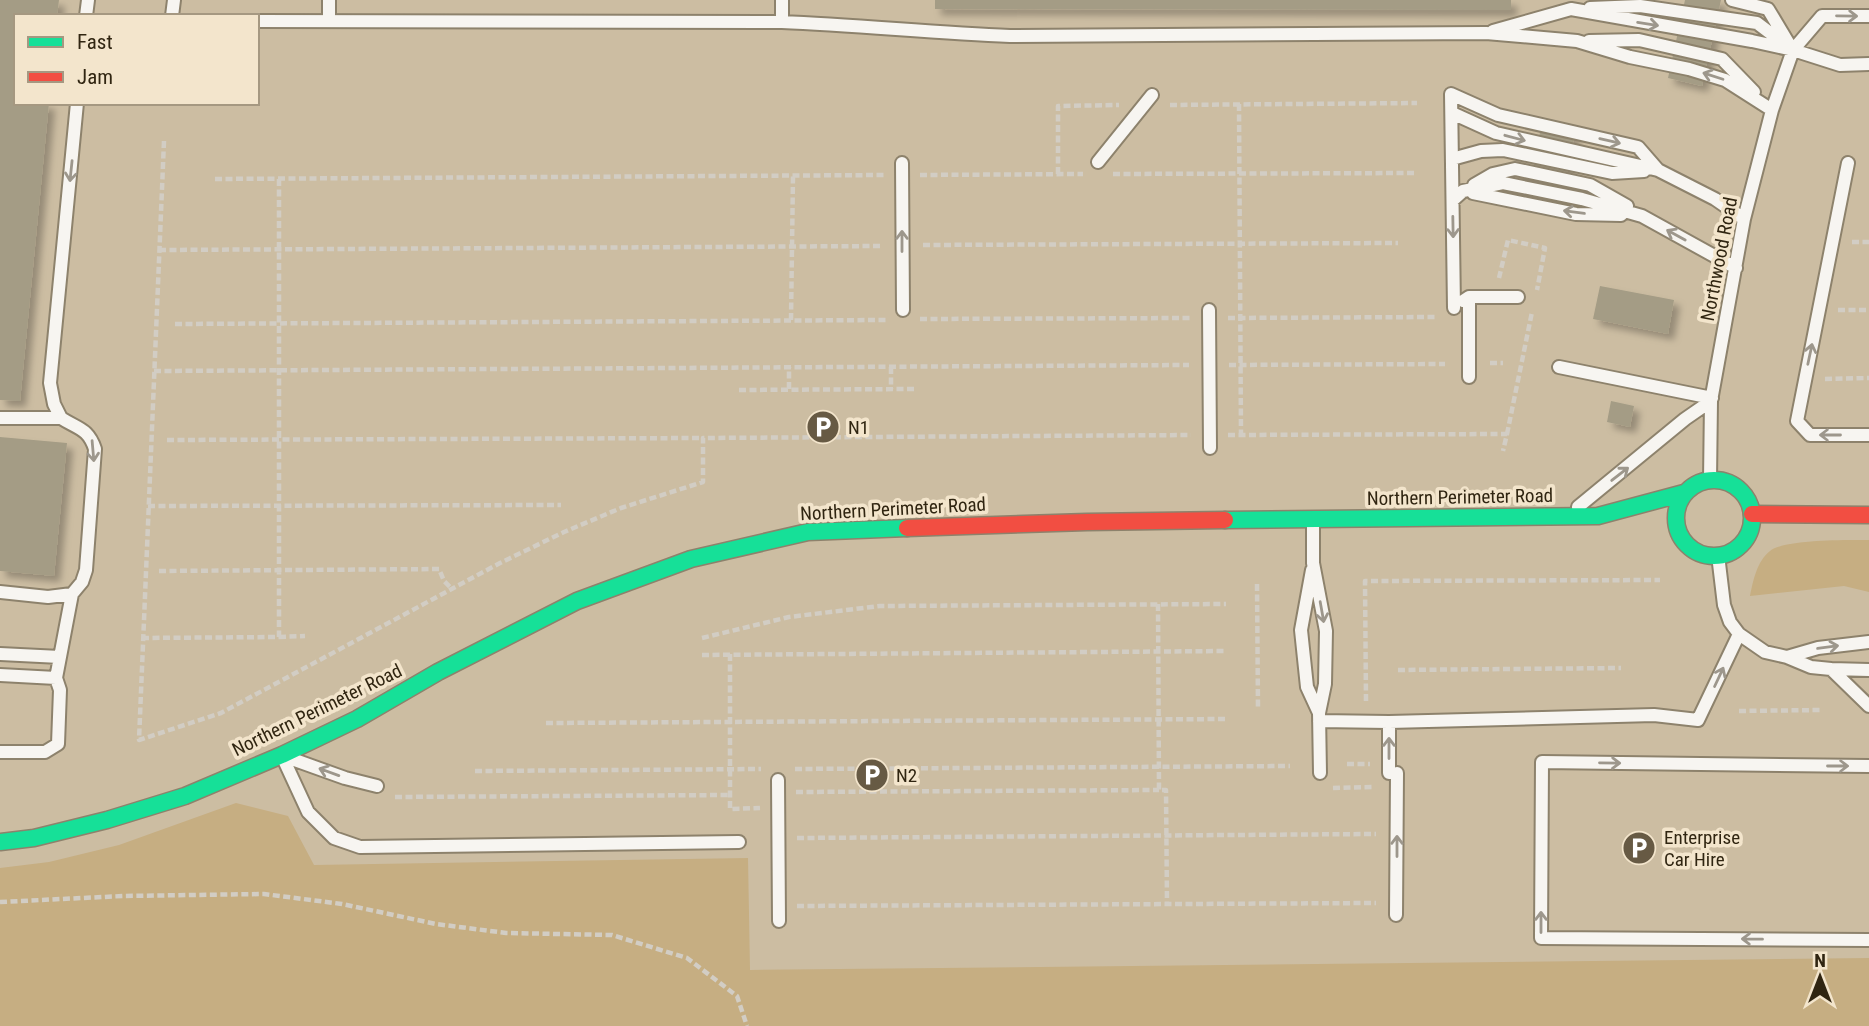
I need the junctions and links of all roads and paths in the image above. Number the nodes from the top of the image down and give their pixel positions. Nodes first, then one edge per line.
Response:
1 (329, 0) edge
2 (782, 0) edge
3 (1593, 0) edge
4 (1732, 0) edge
5 (1571, 9) junction
6 (1869, 16) edge
7 (259, 20) edge
8 (329, 21) junction
9 (782, 22) junction
10 (1486, 33) junction
11 (1577, 41) junction
12 (1793, 50) junction
13 (1869, 64) edge
14 (1152, 94) dead end
15 (1417, 103) dead end
16 (1239, 104) junction
17 (77, 105) edge
18 (1143, 105) junction
19 (1772, 110) junction
20 (1452, 113) junction
21 (164, 141) dead end
22 (1452, 159) junction
23 (1848, 163) dead end
24 (1099, 168) joint
25 (902, 169) junction
26 (1658, 170) junction
27 (1240, 173) junction
28 (1417, 173) dead end
29 (1058, 174) junction
30 (1086, 174) dead end
31 (793, 176) junction
32 (279, 178) junction
33 (215, 179) dead end
34 (1458, 196) junction
35 (1744, 219) junction
36 (1844, 242) dead end
37 (1869, 242) edge
38 (1398, 243) dead end
39 (1240, 244) junction
40 (902, 246) junction
41 (792, 247) junction
42 (159, 250) junction
43 (279, 250) junction
44 (1736, 268) junction
45 (1469, 297) junction
46 (1518, 297) dead end
47 (903, 310) dead end
48 (1209, 314) junction
49 (1469, 316) junction
50 (1524, 316) dead end
51 (1531, 316) dead end
52 (1240, 318) junction
53 (792, 320) junction
54 (888, 320) dead end
55 (915, 320) dead end
56 (279, 323) junction
57 (175, 324) dead end
58 (1445, 364) dead end
59 (1210, 365) junction
60 (1240, 365) junction
61 (789, 367) junction
62 (891, 367) junction
63 (1559, 367) dead end
64 (279, 370) junction
65 (154, 371) junction
66 (1469, 377) dead end
67 (1869, 378) edge
68 (1825, 379) dead end
69 (789, 389) junction
70 (891, 389) junction
71 (915, 389) dead end
72 (739, 390) dead end
73 (1711, 400) junction
74 (0, 418) edge
75 (61, 418) junction
76 (1241, 435) junction
77 (1869, 435) edge
78 (703, 438) junction
79 (279, 439) junction
80 (167, 440) dead end
81 (1210, 442) junction
82 (1503, 451) dead end
83 (1710, 480) junction
84 (1684, 494) junction
85 (279, 505) junction
86 (561, 505) dead end
87 (148, 506) junction
88 (1752, 514) junction
89 (1869, 515) edge
90 (1567, 516) junction
91 (1598, 516) junction
92 (1313, 520) junction
93 (1633, 524) dead end
94 (1657, 530) dead end
95 (1680, 536) junction
96 (1718, 555) junction
97 (1313, 563) junction
98 (159, 571) dead end
99 (279, 571) junction
100 (1660, 580) dead end
101 (1257, 584) dead end
102 (452, 589) junction
103 (0, 592) edge
104 (72, 594) junction
105 (1158, 604) junction
106 (1226, 604) dead end
107 (1739, 634) junction
108 (304, 636) dead end
109 (279, 637) junction
110 (142, 638) junction
111 (702, 638) dead end
112 (1869, 642) edge
113 (1158, 651) junction
114 (1226, 651) dead end
115 (0, 654) edge
116 (730, 654) junction
117 (702, 655) dead end
118 (60, 657) junction
119 (1787, 657) junction
120 (1621, 668) dead end
121 (1831, 669) junction
122 (1398, 670) dead end
123 (1850, 670) junction
124 (1869, 670) edge
125 (0, 675) edge
126 (56, 678) junction
127 (1869, 679) edge
128 (1366, 705) dead end
129 (1869, 706) edge
130 (1258, 709) dead end
131 (1822, 710) dead end
132 (1739, 711) dead end
133 (1319, 717) junction
134 (1227, 719) dead end
135 (1159, 720) junction
136 (730, 722) junction
137 (1389, 722) junction
138 (546, 723) dead end
139 (0, 752) edge
140 (282, 755) junction
141 (1347, 764) dead end
142 (1378, 764) dead end
143 (1869, 765) edge
144 (1159, 766) junction
145 (1290, 766) dead end
146 (730, 769) junction
147 (475, 771) dead end
148 (778, 773) junction
149 (1320, 773) dead end
150 (377, 786) dead end
151 (1385, 787) dead end
152 (1333, 788) dead end
153 (1159, 790) junction
154 (795, 792) dead end
155 (730, 795) junction
156 (390, 797) dead end
157 (778, 808) junction
158 (1380, 834) dead end
159 (1167, 836) junction
160 (796, 838) dead end
161 (0, 842) edge
162 (738, 842) dead end
163 (0, 902) edge
164 (1381, 903) dead end
165 (1167, 904) junction
166 (796, 906) dead end
167 (1396, 915) dead end
168 (779, 921) dead end
169 (1869, 940) edge
170 (747, 1026) edge

1 - 8 lane
2 - 9 lane
3 - 5 lane
4 - 12 lane
5 - 10 lane
5 -> 12 lane
5 - 12 lane
12 -> 6 lane
7 - 8 lane
8 - 9 lane
9 - 10 lane
10 - 11 lane
19 -> 11 lane
11 - 19 lane
12 - 13 lane
12 - 19 lane, Northwood Road
14 - 18 lane
15 - 16 path
16 - 18 path
16 - 27 path
17 -> 75 lane
18 - 24 lane
18 - 29 path
19 - 35 lane, Northwood Road
20 - 22 lane
20 -> 26 lane
20 -> 26 lane
21 - 42 path
22 - 26 lane
22 - 34 lane
77 -> 23 lane
24 - 27 path
25 - 29 path
25 - 31 path
40 -> 25 lane
26 - 35 lane
27 - 28 path
27 - 39 path
29 - 30 path
31 - 32 path
31 - 41 path
32 - 33 path
32 - 43 path
44 -> 34 lane
34 -> 45 lane
35 - 44 lane, Northwood Road
36 - 37 path
38 - 39 path
39 - 40 path
39 - 52 path
40 - 41 path
40 - 47 lane
41 - 43 path
41 - 53 path
42 - 43 path
42 - 65 path
43 - 56 path
44 - 73 lane, Northwood Road
45 - 46 lane
45 - 49 lane
48 - 52 path
48 - 55 path
48 - 59 lane
49 - 52 path
49 - 66 lane
50 - 51 path
52 - 60 path
53 - 54 path
53 - 56 path
56 - 57 path
56 - 64 path
58 - 60 path
59 - 60 path
59 - 62 path
59 - 81 lane
60 - 76 path
61 - 62 path
61 - 64 path
61 - 69 path
62 - 70 path
63 - 73 lane
64 - 65 path
64 - 79 path
65 - 87 path
67 - 68 path
69 - 70 path
69 - 72 path
70 - 71 path
73 - 83 lane, Northwood Road
90 -> 73 lane
74 - 75 lane
75 -> 104 lane
76 - 81 path
76 - 82 path
78 - 79 path
78 - 81 path
78 - 102 path
79 - 80 path
79 - 85 path
83 - 84 street
83 - 88 street
84 - 91 street, Northern Perimeter Road
84 - 95 street
85 - 86 path
85 - 87 path
85 - 99 path
87 - 110 path
88 - 89 street
88 - 96 street
90 - 91 street, Northern Perimeter Road
90 - 92 street, Northern Perimeter Road
91 - 93 street, Northern Perimeter Road
92 - 97 lane
92 - 140 street, Northern Perimeter Road
94 - 95 street
95 - 96 street
96 - 107 lane
97 -> 133 lane
97 - 133 lane
98 - 99 path
99 - 102 path
99 - 109 path
100 - 128 path
101 - 130 path
102 - 110 path
103 - 104 lane
104 - 118 lane
105 - 106 path
105 - 111 path
105 - 113 path
107 - 119 lane
137 -> 107 lane
108 - 109 path
109 - 110 path
119 -> 112 lane
113 - 114 path
113 - 116 path
113 - 135 path
115 - 118 lane
116 - 117 path
116 - 136 path
118 - 126 lane
119 - 121 lane
120 - 122 path
121 - 123 lane
121 - 129 lane
123 - 124 lane
123 - 127 lane
125 - 126 lane
126 - 139 lane
131 - 132 path
133 - 137 lane
133 - 149 lane
134 - 135 path
135 - 136 path
135 - 144 path
136 - 138 path
136 - 146 path
167 -> 137 lane
150 -> 140 lane
140 - 161 street, Northern Perimeter Road
140 - 162 lane
141 - 142 path
169 -> 143 lane
144 - 145 path
144 - 148 path
144 - 153 path
146 - 147 path
146 - 148 path
146 - 155 path
148 - 157 lane
151 - 152 path
153 - 154 path
153 - 159 path
155 - 156 path
155 - 157 path
157 - 168 lane
158 - 159 path
159 - 160 path
159 - 165 path
163 - 170 path
164 - 165 path
165 - 166 path

